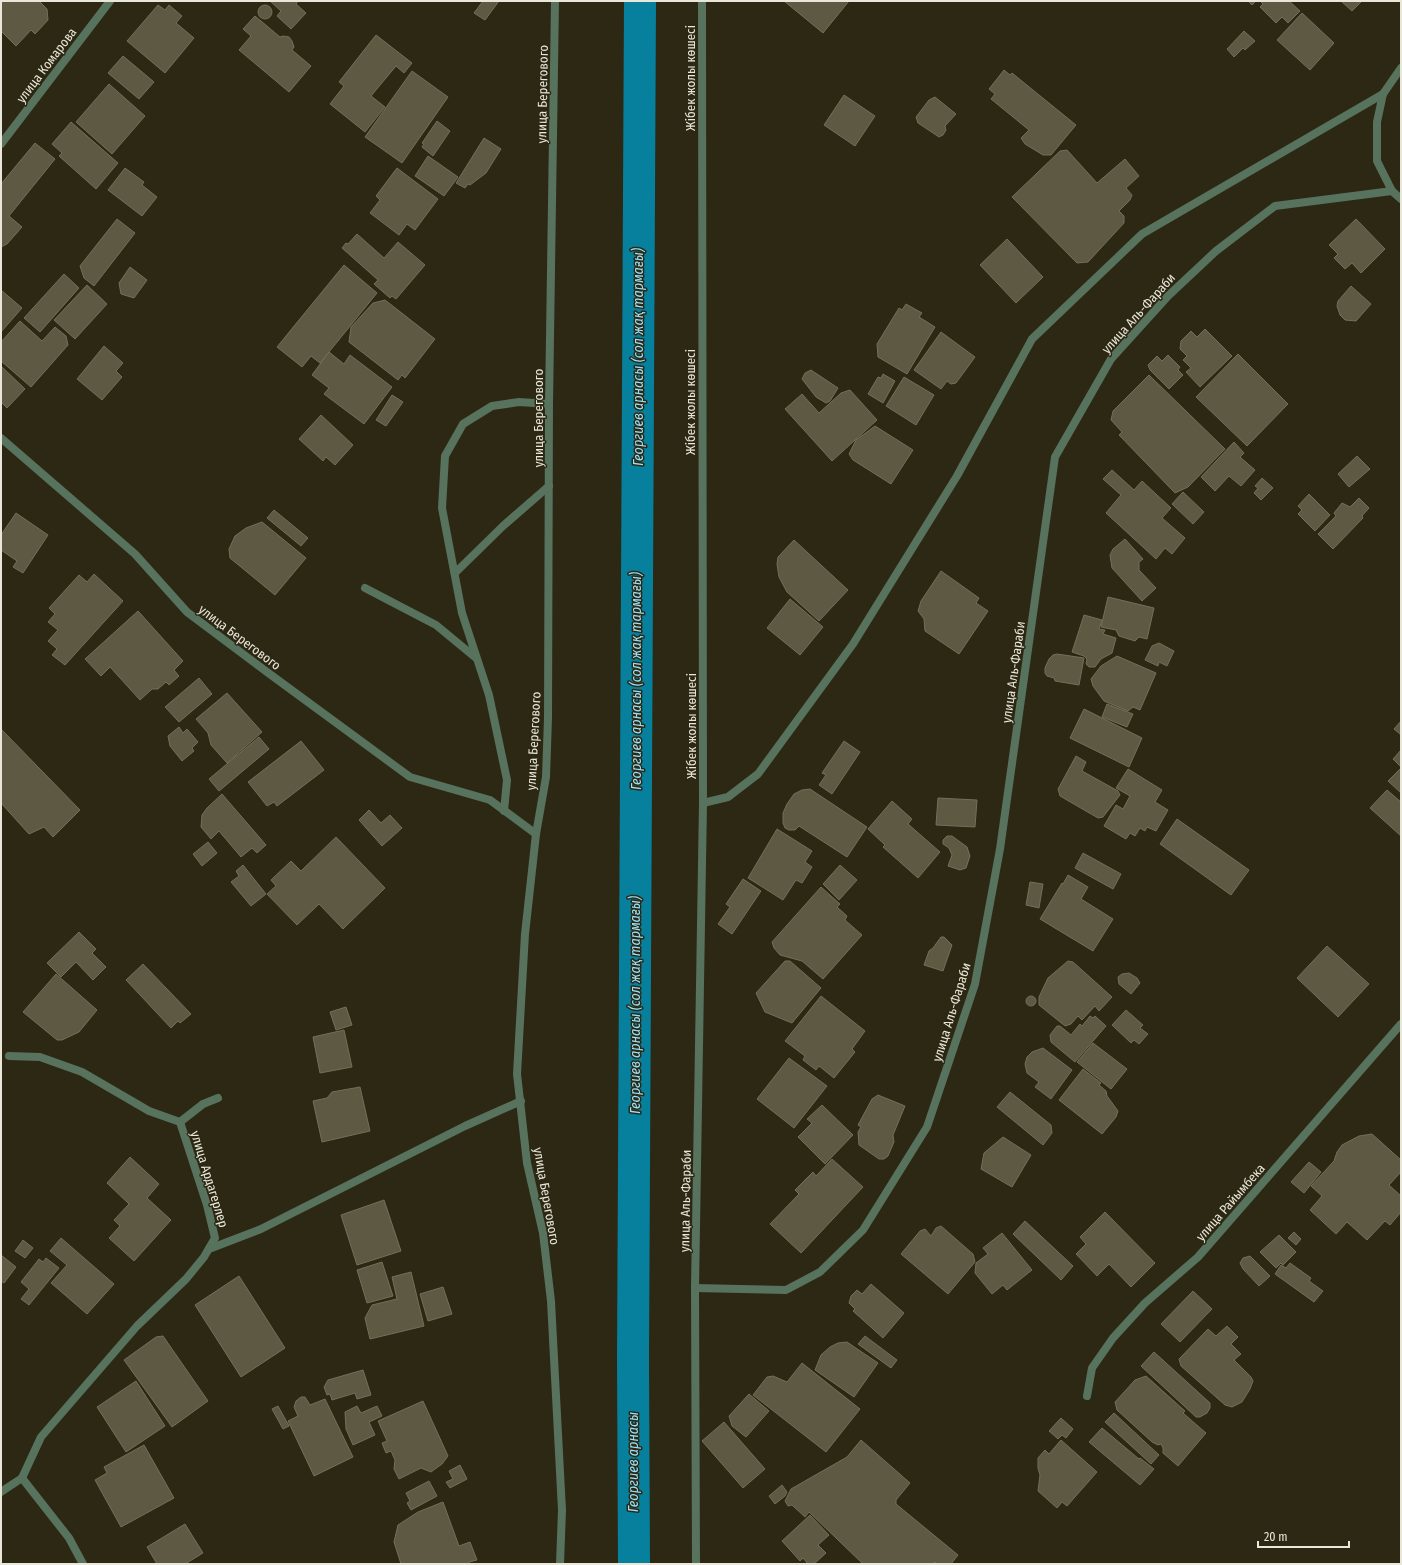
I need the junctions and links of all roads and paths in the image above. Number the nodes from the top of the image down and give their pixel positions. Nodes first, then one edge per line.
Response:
1 (110, 1) edge
2 (555, 1) edge
3 (702, 1) edge
4 (1401, 68) edge
5 (1383, 94) junction
6 (1, 144) edge
7 (1392, 191) junction
8 (1401, 199) edge
9 (549, 404) junction
10 (1, 438) edge
11 (549, 486) junction
12 (454, 573) junction
13 (365, 588) dead end
14 (477, 659) junction
15 (703, 803) junction
16 (504, 811) junction
17 (536, 834) junction
18 (1401, 1024) edge
19 (9, 1056) dead end
20 (218, 1098) dead end
21 (521, 1101) junction
22 (180, 1122) junction
23 (209, 1249) junction
24 (695, 1288) junction
25 (1087, 1396) dead end
26 (22, 1478) junction
27 (1, 1492) edge
28 (83, 1564) edge
29 (560, 1564) edge
30 (696, 1564) edge

1 - 6 street, улица Комарова
2 - 9 street, улица Берегового
3 - 15 street, Жібек жолы көшесі
4 - 5 street
5 - 7 street
5 - 15 street
7 - 8 street
7 - 24 street, улица Аль-Фараби
9 - 11 street, улица Берегового
9 - 12 street
10 - 16 street, улица Берегового
11 - 12 street
11 - 17 street, улица Берегового
12 - 14 street
13 - 14 street
14 - 16 street
15 - 24 street, улица Аль-Фараби
16 - 17 street, улица Берегового
17 - 21 street, улица Берегового
18 - 25 street, улица Райымбека
19 - 22 street, улица Ардагерлер
20 - 22 street
21 - 23 street
21 - 29 street, улица Берегового
22 - 23 street, улица Ардагерлер
23 - 26 street, улица Ардагерлер
24 - 30 street, улица Аль-Фараби
26 - 27 street
26 - 28 street

